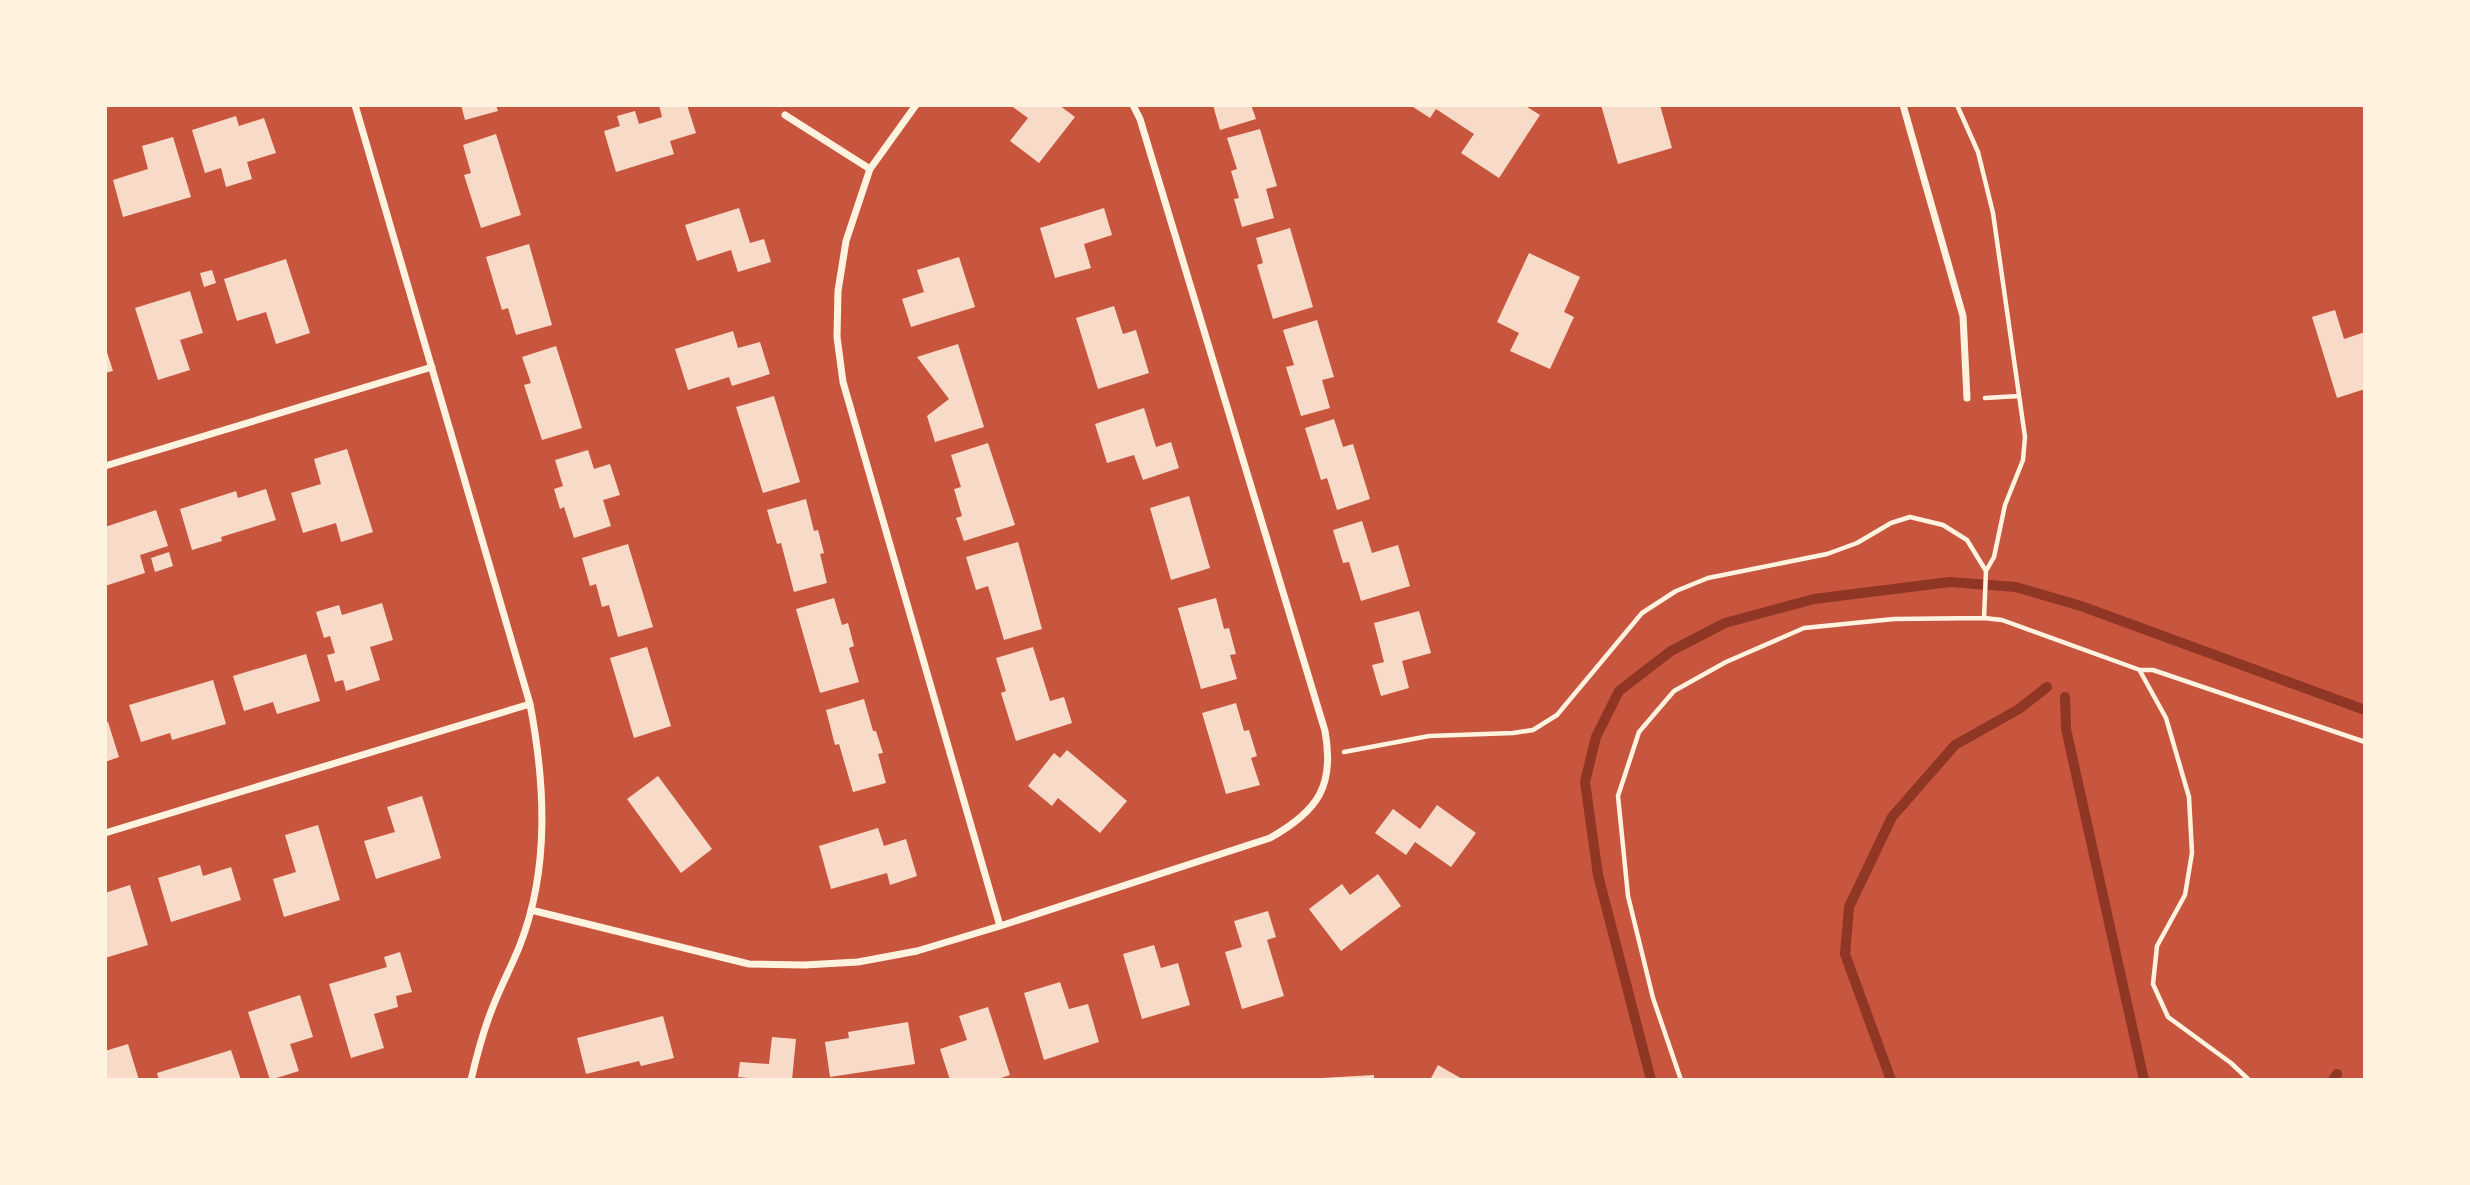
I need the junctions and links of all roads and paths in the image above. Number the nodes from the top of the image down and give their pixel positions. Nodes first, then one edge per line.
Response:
1 (355, 105) edge
2 (916, 105) edge
3 (1133, 105) edge
4 (1903, 105) edge
5 (1956, 105) edge
6 (785, 115) dead end
7 (870, 169) junction
8 (432, 367) junction
9 (2019, 396) junction
10 (1967, 398) joint
11 (105, 466) edge
12 (1986, 571) junction
13 (1984, 618) junction
14 (2140, 670) junction
15 (530, 704) junction
16 (2365, 743) edge
17 (1329, 755) junction
18 (105, 833) edge
19 (531, 910) junction
20 (1000, 926) junction
21 (471, 1080) edge
22 (1681, 1080) edge
23 (2249, 1080) edge

1 - 8 street
2 - 7 street
3 - 17 street
4 - 10 street
5 - 9 path
6 - 7 street
7 - 20 street
8 - 11 street
8 - 15 street
9 - 10 path
9 - 12 path
12 - 13 path
12 - 17 path
13 - 14 path
13 - 22 path
14 - 16 path
14 - 23 path
15 - 18 street
15 - 19 street
17 - 20 street
19 - 20 street
19 - 21 street

